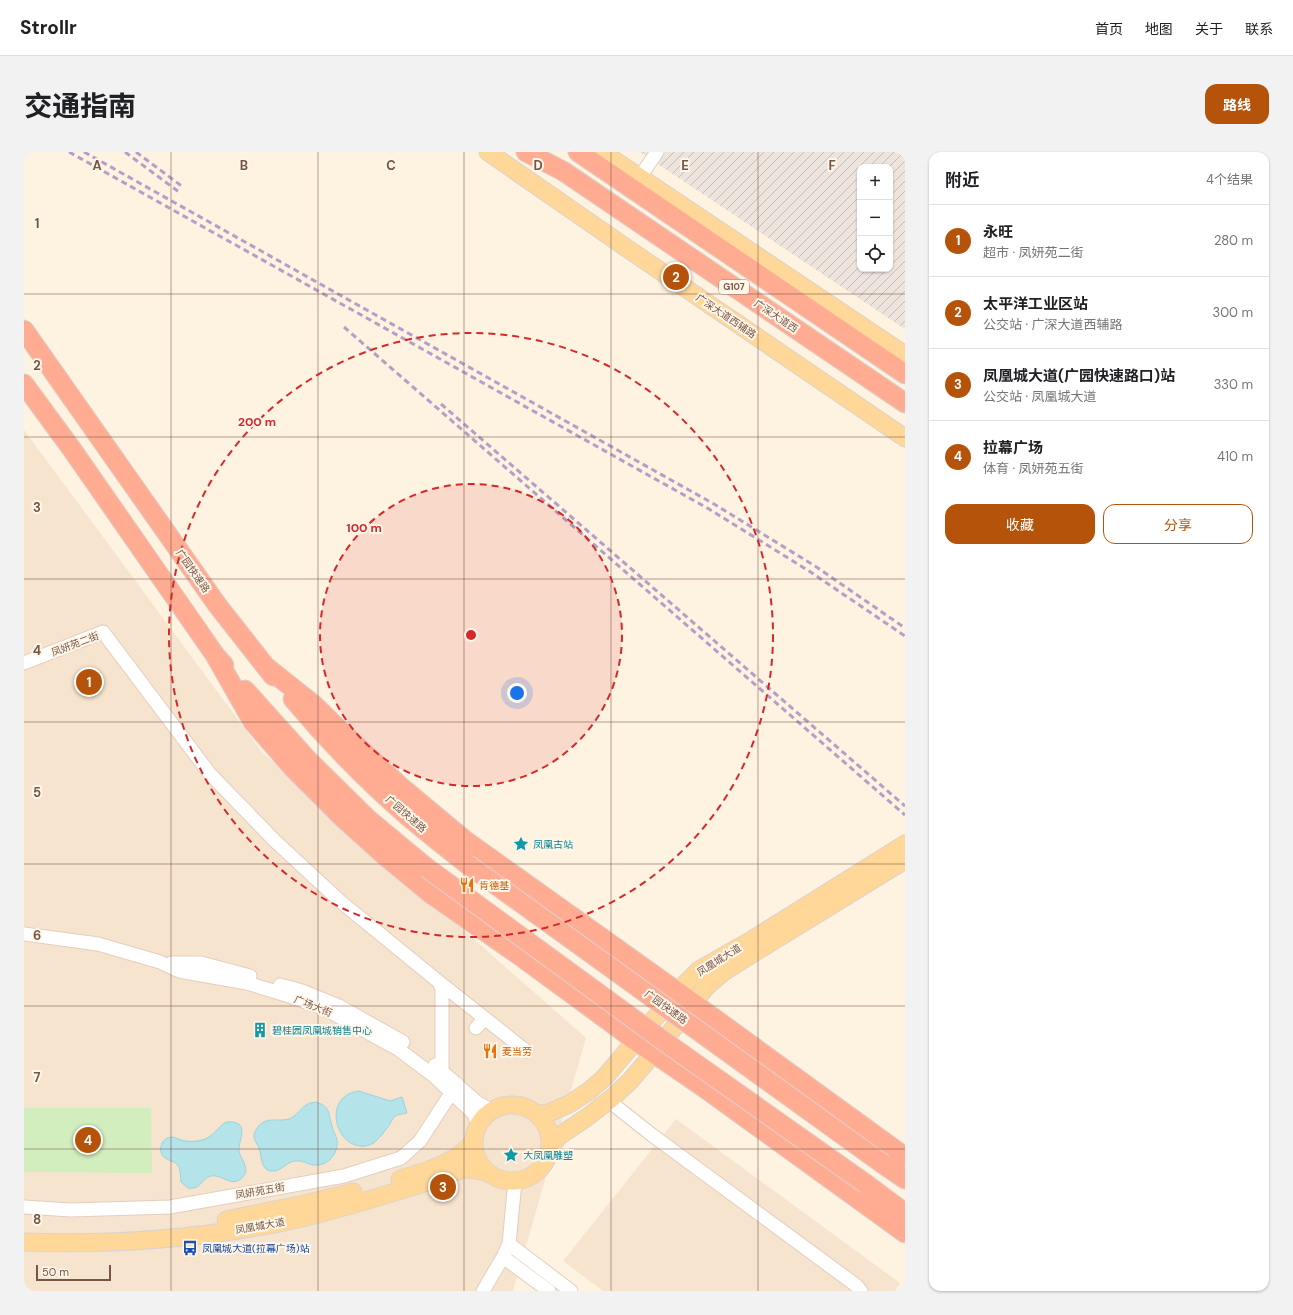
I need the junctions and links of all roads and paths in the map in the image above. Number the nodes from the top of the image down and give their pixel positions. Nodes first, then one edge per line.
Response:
1 (488, 152) edge
2 (526, 152) edge
3 (536, 152) edge
4 (578, 152) edge
5 (602, 152) edge
6 (657, 152) edge
7 (563, 171) junction
8 (636, 183) junction
9 (24, 330) edge
10 (905, 355) edge
11 (905, 374) edge
12 (24, 384) edge
13 (905, 403) edge
14 (905, 438) edge
15 (216, 655) junction
16 (24, 663) edge
17 (265, 666) junction
18 (905, 844) edge
19 (905, 860) edge
20 (24, 934) edge
21 (754, 946) junction
22 (160, 962) junction
23 (439, 982) junction
24 (677, 992) junction
25 (693, 1003) junction
26 (636, 1041) junction
27 (526, 1051) dead end
28 (654, 1053) junction
29 (442, 1071) junction
30 (454, 1088) junction
31 (609, 1101) junction
32 (491, 1110) junction
33 (537, 1114) junction
34 (478, 1126) junction
35 (473, 1142) junction
36 (550, 1148) junction
37 (905, 1157) edge
38 (489, 1173) junction
39 (905, 1179) edge
40 (515, 1181) junction
41 (24, 1207) edge
42 (905, 1213) edge
43 (24, 1232) edge
44 (905, 1234) edge
45 (24, 1242) edge
46 (509, 1244) junction
47 (503, 1257) junction
48 (483, 1291) edge
49 (549, 1291) edge
50 (571, 1291) edge
51 (861, 1291) edge

1 - 14 main road, 广深大道西辅路
2 - 7 highway, 广深大道西 / G107
3 - 7 main road
4 - 8 highway, G107
5 - 8 main road
6 - 8 street
7 - 13 highway, 广深大道西 / G107
8 - 10 main road
8 - 11 highway, G107
9 - 17 highway, 广园快速路
12 - 15 highway
15 - 26 highway
15 - 42 highway, bridge
16 - 23 street, 凤妍苑二街
17 - 24 highway
17 - 39 highway, 广园快速路, bridge
18 - 21 main road, 凤凰城大道
19 - 21 main road, 凤凰城大道
20 - 22 street, 广场大街
21 - 24 main road, 凤凰城大道
21 - 25 main road, 凤凰城大道
22 - 29 street, 广场大街
22 - 30 street, 广场大街
23 - 27 street
23 - 29 street
24 - 25 highway
24 - 26 main road, 凤凰城大道
25 - 28 main road, 凤凰城大道
25 - 37 highway
26 - 28 highway
26 - 33 main road, 凤凰城大道
28 - 31 main road, 凤凰城大道
28 - 44 highway
29 - 30 street, 广场大街
30 - 32 street
30 - 34 street, 广场大街
30 - 41 street, 凤妍苑五街
31 - 36 main road, 凤凰城大道
31 - 51 street
32 - 33 main road
32 - 34 main road
33 - 36 main road
34 - 35 main road
35 - 38 main road
35 - 43 main road, 凤凰城大道
36 - 40 main road
38 - 40 main road
38 - 45 main road, 凤凰城大道
40 - 46 street
46 - 47 street
46 - 50 street
47 - 48 street
47 - 49 street

